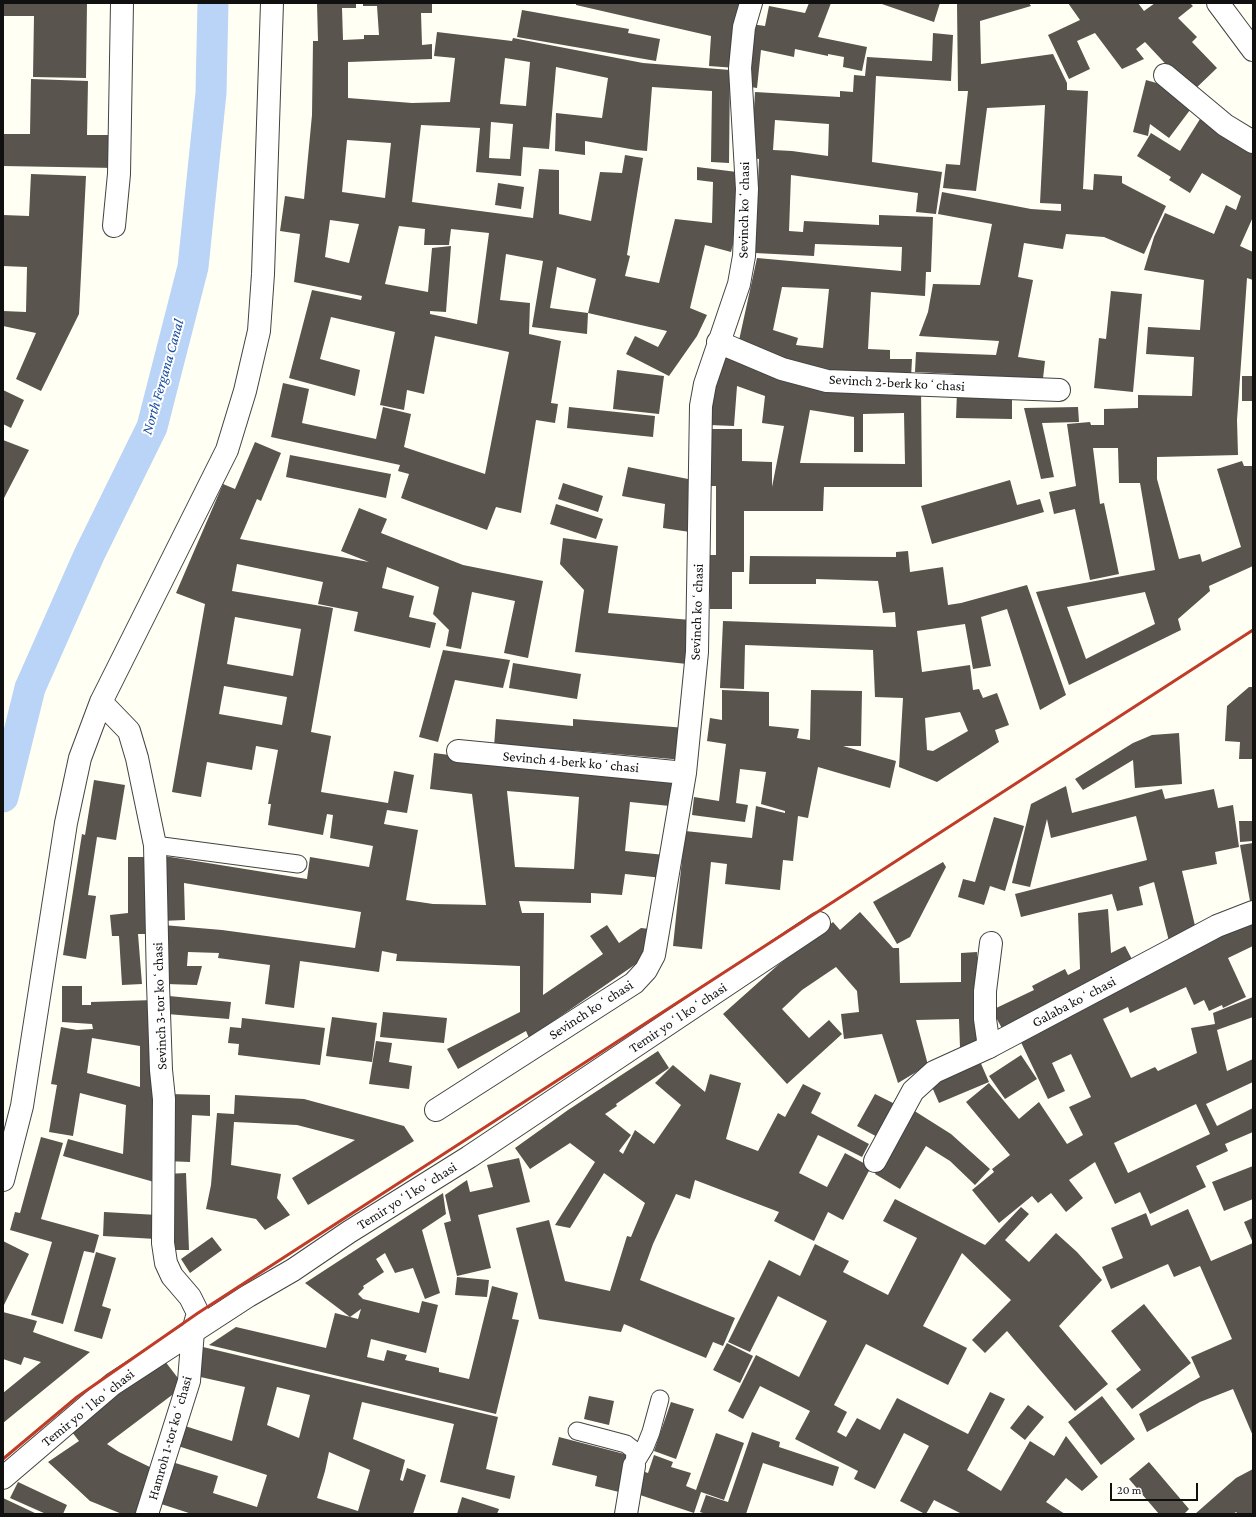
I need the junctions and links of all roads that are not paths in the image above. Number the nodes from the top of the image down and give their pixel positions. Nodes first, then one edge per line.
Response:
1 (122, 3) edge
2 (272, 3) edge
3 (751, 3) edge
4 (1218, 3) edge
5 (1253, 50) edge
6 (1165, 75) dead end
7 (1253, 142) edge
8 (114, 226) dead end
9 (718, 342) junction
10 (1059, 390) dead end
11 (101, 702) junction
12 (458, 751) dead end
13 (685, 773) junction
14 (155, 845) junction
15 (298, 864) dead end
16 (1253, 912) edge
17 (819, 923) dead end
18 (991, 943) dead end
19 (989, 1047) junction
20 (436, 1110) dead end
21 (875, 1161) dead end
22 (3, 1180) edge
23 (196, 1322) junction
24 (660, 1400) dead end
25 (577, 1431) dead end
26 (634, 1466) junction
27 (3, 1478) edge
28 (147, 1514) edge
29 (626, 1514) edge

1 - 8 street
2 - 11 street
3 - 9 street, Sevinch koʻchasi
4 - 5 street
6 - 7 street
9 - 10 street, Sevinch 2-berk koʻchasi
9 - 13 street, Sevinch koʻchasi
11 - 14 street, Sevinch 3-tor koʻchasi
11 - 22 street
12 - 13 street, Sevinch 4-berk koʻchasi
13 - 20 street, Sevinch koʻchasi
14 - 15 lane
14 - 23 street, Sevinch 3-tor koʻchasi
16 - 19 street, Galaba koʻchasi
17 - 23 street, Temir yoʻl koʻchasi
18 - 19 street
19 - 21 street, Galaba koʻchasi
23 - 27 street, Temir yoʻl koʻchasi
23 - 28 street, Hamroh 1-tor koʻchasi
24 - 26 lane
25 - 26 lane
26 - 29 street

